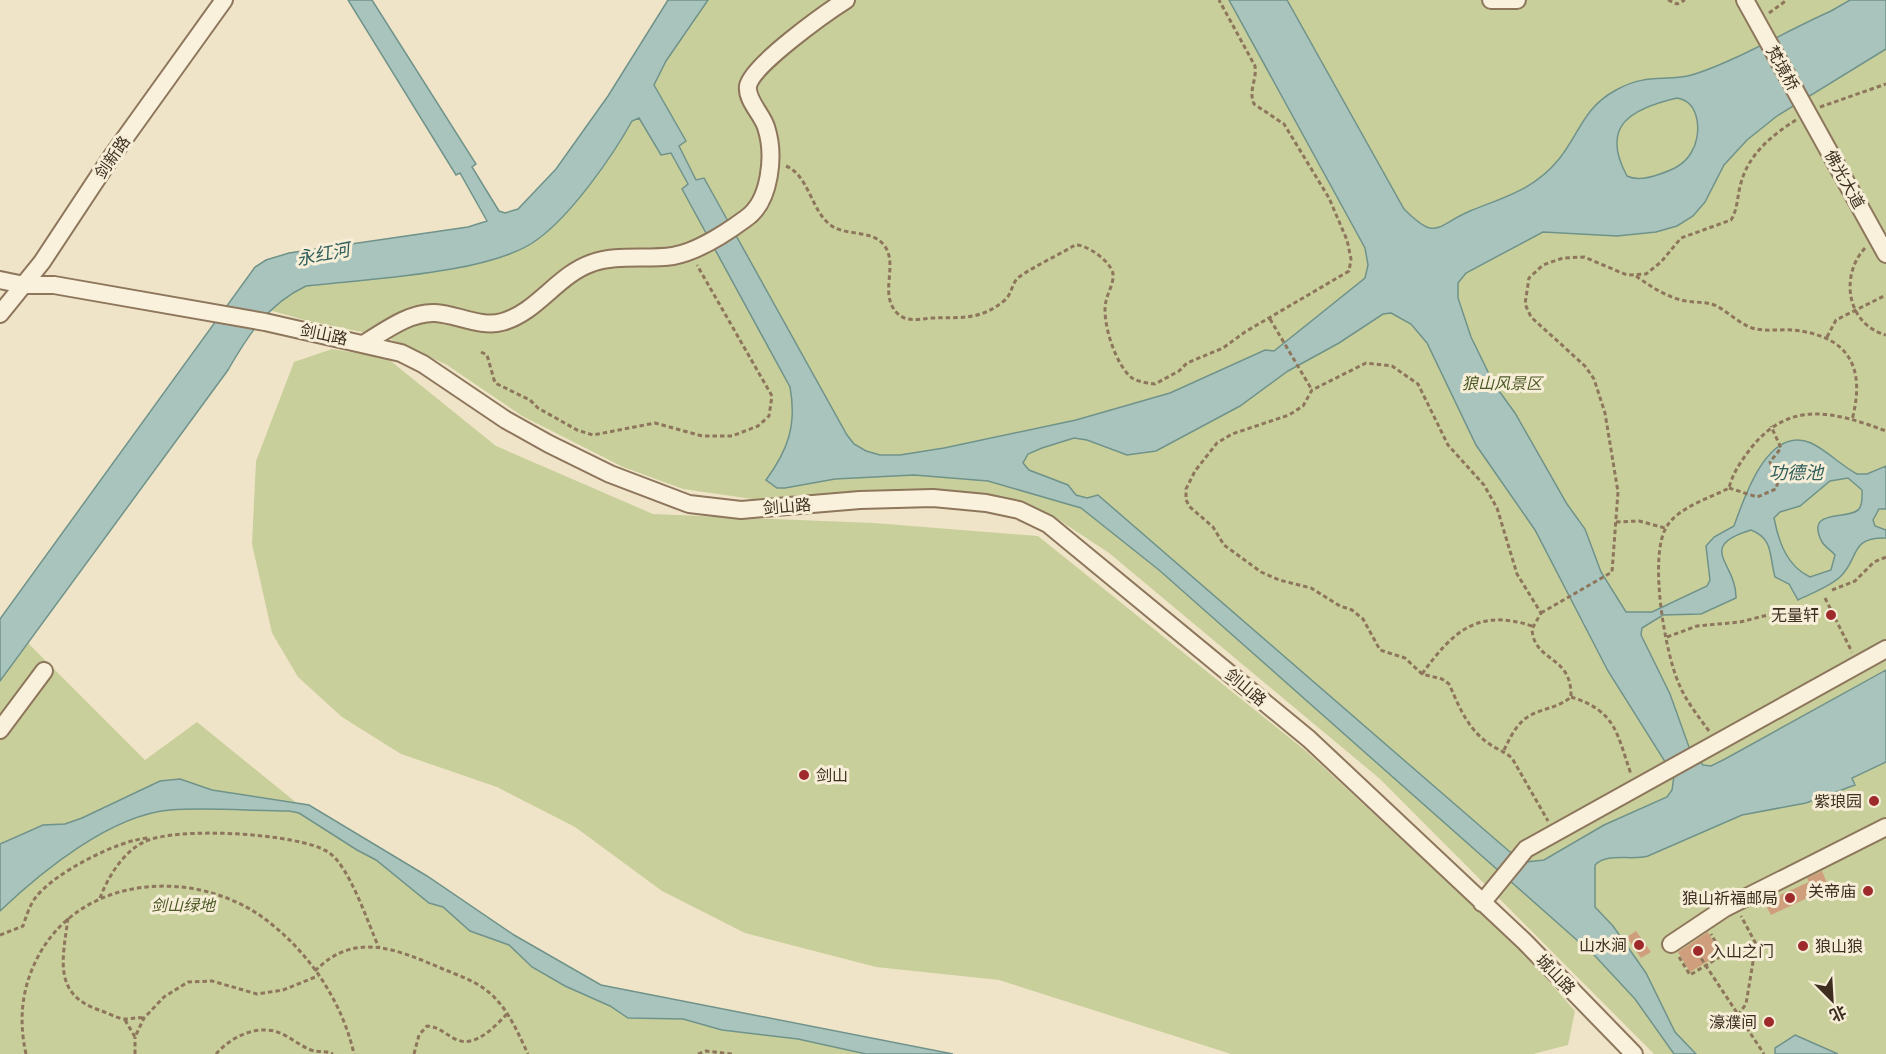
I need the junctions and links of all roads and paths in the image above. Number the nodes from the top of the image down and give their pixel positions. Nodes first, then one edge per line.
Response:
1 (224, 0) edge
2 (846, 0) edge
3 (1219, 0) edge
4 (1491, 0) edge
5 (1517, 0) edge
6 (1668, 0) edge
7 (1685, 0) edge
8 (1745, 0) edge
9 (1787, 0) edge
10 (1760, 26) junction
11 (1886, 84) edge
12 (1806, 109) junction
13 (769, 165) junction
14 (1878, 239) junction
15 (695, 247) junction
16 (1886, 254) edge
17 (1636, 276) junction
18 (0, 280) edge
19 (24, 285) junction
20 (1886, 295) edge
21 (1855, 310) junction
22 (0, 314) edge
23 (1270, 319) junction
24 (1886, 335) edge
25 (1827, 337) junction
26 (365, 343) junction
27 (481, 352) dead end
28 (1312, 390) junction
29 (1852, 420) junction
30 (1771, 426) junction
31 (1886, 431) edge
32 (1788, 465) dead end
33 (1774, 471) junction
34 (1729, 488) junction
35 (1616, 522) junction
36 (1665, 528) junction
37 (1886, 557) edge
38 (1832, 590) dead end
39 (1825, 598) dead end
40 (1796, 608) dead end
41 (1541, 613) junction
42 (1533, 626) junction
43 (1666, 638) junction
44 (1886, 649) edge
45 (1859, 664) junction
46 (44, 671) dead end
47 (1422, 674) junction
48 (1571, 697) junction
49 (0, 730) edge
50 (1712, 745) junction
51 (1504, 750) junction
52 (1636, 787) junction
53 (1886, 827) edge
54 (1554, 833) junction
55 (154, 838) junction
56 (100, 899) junction
57 (1479, 900) junction
58 (1735, 903) junction
59 (68, 918) junction
60 (1704, 922) junction
61 (1686, 934) junction
62 (0, 935) edge
63 (1671, 944) joint
64 (379, 948) junction
65 (1706, 966) junction
66 (315, 971) junction
67 (319, 976) junction
68 (507, 1014) dead end
69 (1738, 1015) junction
70 (144, 1018) junction
71 (125, 1020) junction
72 (135, 1037) junction
73 (26, 1054) edge
74 (135, 1054) edge
75 (216, 1054) edge
76 (333, 1054) edge
77 (354, 1054) edge
78 (414, 1054) edge
79 (528, 1054) edge
80 (698, 1054) edge
81 (732, 1054) edge
82 (1634, 1054) edge
83 (1764, 1054) edge

1 - 19 street, 剑新路
2 - 13 street
3 - 23 path
4 - 5 street
6 - 7 path
8 - 10 street
9 - 10 path
10 - 12 street, 梵境桥
11 - 12 path
12 - 14 street, 佛光大道
12 - 17 path
13 - 15 street
13 - 23 path
14 - 16 street, 佛光大道
14 - 21 path
15 - 26 street
15 - 27 path
17 - 25 path
17 - 35 path
18 - 19 street, 剑山路
19 - 22 street, 剑新路
19 - 26 street, 剑山路
20 - 21 path
21 - 24 path
21 - 25 path
23 - 28 path
25 - 29 path
26 - 57 street, 剑山路
28 - 41 path
28 - 47 path
29 - 30 path
29 - 31 path
30 - 33 path
30 - 34 path
32 - 33 path
33 - 34 path
34 - 36 path
35 - 36 path
35 - 41 path
36 - 43 path
37 - 38 path
39 - 45 path
40 - 43 path
41 - 42 path
42 - 47 path
42 - 48 path
43 - 50 path
44 - 45 street
45 - 50 street
46 - 49 street
47 - 51 path
48 - 51 path
48 - 52 path
50 - 52 street
51 - 54 path
52 - 54 street
53 - 58 street
54 - 57 street
55 - 56 path
55 - 62 path
55 - 64 path
56 - 59 path
56 - 66 path
57 - 82 street, 城山路
58 - 60 street
58 - 69 path
59 - 71 path
59 - 73 path
60 - 61 street
60 - 65 path
61 - 63 street
61 - 65 path
63 - 65 path
64 - 66 path
64 - 79 path
65 - 69 path
66 - 67 path
67 - 70 path
67 - 77 path
68 - 78 path
69 - 83 path
70 - 71 path
70 - 72 path
71 - 72 path
72 - 74 path
75 - 76 path
80 - 81 path

